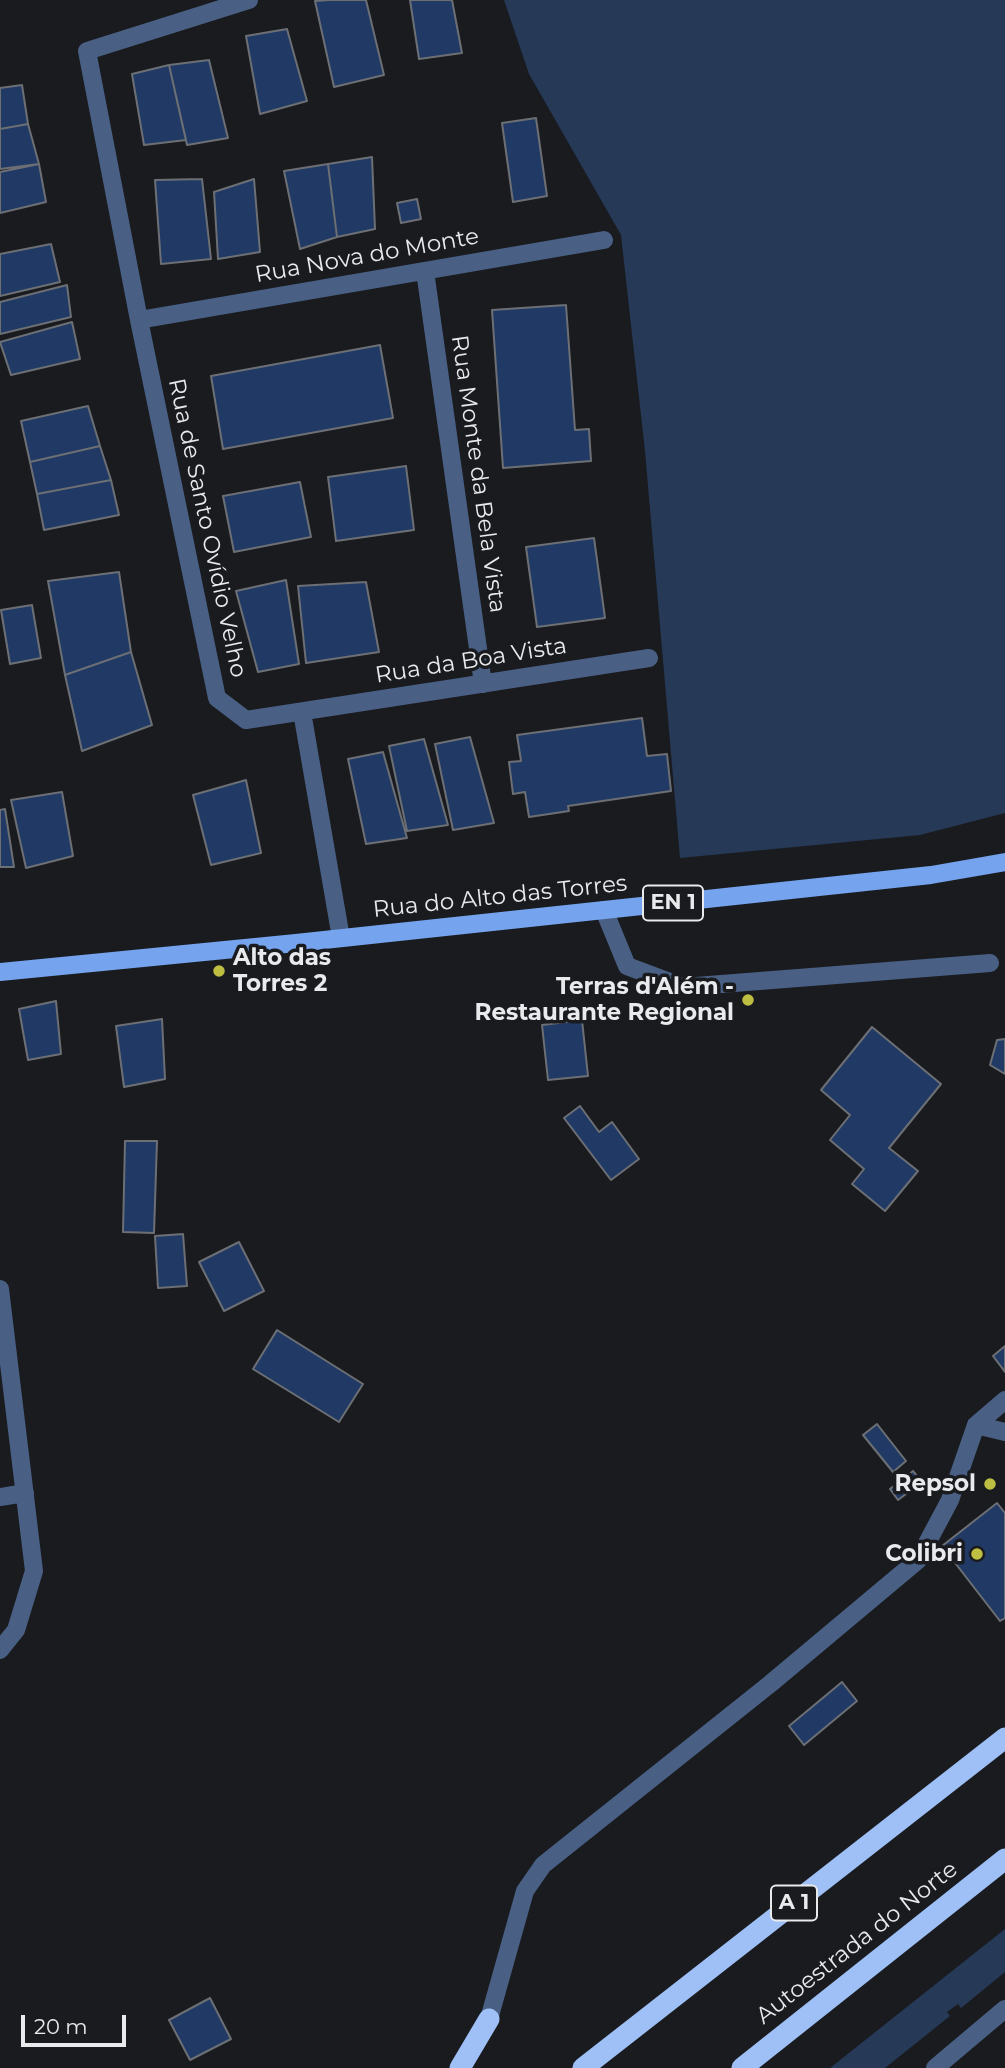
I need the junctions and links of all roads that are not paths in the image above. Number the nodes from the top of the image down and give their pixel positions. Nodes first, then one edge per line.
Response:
1 (250, 0) edge
2 (604, 240) dead end
3 (425, 271) junction
4 (139, 320) junction
5 (649, 658) dead end
6 (483, 684) junction
7 (302, 712) junction
8 (1005, 862) edge
9 (604, 910) junction
10 (341, 938) junction
11 (990, 963) dead end
12 (0, 972) edge
13 (0, 1289) edge
14 (1005, 1400) edge
15 (976, 1425) junction
16 (1005, 1432) edge
17 (24, 1493) junction
18 (0, 1497) edge
19 (0, 1650) edge
20 (1005, 1738) edge
21 (1005, 1859) edge
22 (1005, 2009) edge
23 (489, 2019) joint
24 (939, 2066) edge
25 (460, 2068) edge
26 (583, 2068) edge
27 (742, 2068) edge

1 - 4 street, Rua de Santo Ovídio Velho
2 - 3 street, Rua Nova do Monte
3 - 4 street, Rua Nova do Monte
3 - 6 street, Rua Monte da Bela Vista
4 - 7 street, Rua de Santo Ovídio Velho
5 - 6 street, Rua da Boa Vista
6 - 7 street, Rua da Boa Vista
7 - 10 street
8 - 9 main road, Rua do Alto das Torres / EN 1
9 - 10 main road, Rua do Alto das Torres / EN 1
9 - 11 street
10 - 12 main road, Rua do Alto das Torres / EN 1
13 - 17 street
14 - 15 street
15 - 16 street
15 - 23 street
17 - 18 street
17 - 19 street
20 - 26 highway, A 1
21 - 27 highway, Autoestrada do Norte
22 - 24 street
23 - 25 highway

